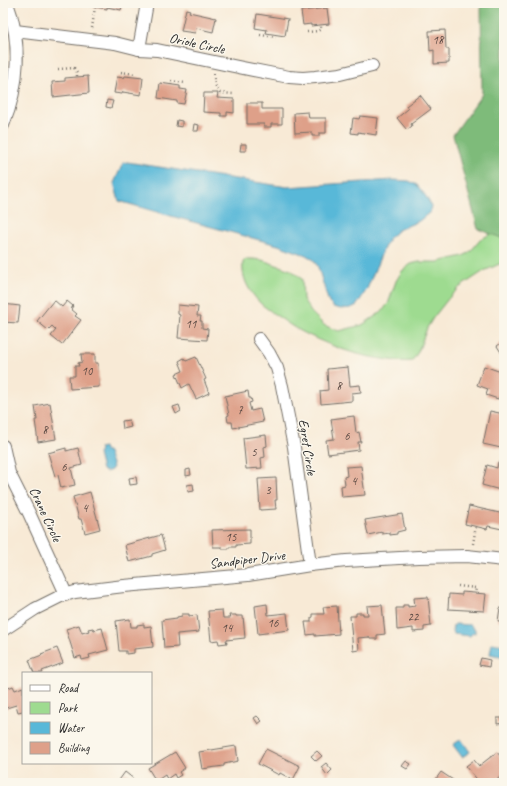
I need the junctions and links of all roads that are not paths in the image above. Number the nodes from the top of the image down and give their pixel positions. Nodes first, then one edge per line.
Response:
1 (7, 3) edge
2 (147, 3) edge
3 (15, 31) junction
4 (139, 49) junction
5 (372, 66) dead end
6 (3, 125) edge
7 (259, 339) dead end
8 (3, 446) edge
9 (504, 560) edge
10 (310, 565) junction
11 (66, 594) junction
12 (3, 630) edge

1 - 3 street
2 - 4 street
3 - 4 street, Oriole Circle
3 - 6 street
4 - 5 street, Oriole Circle
7 - 10 street, Egret Circle
8 - 11 street, Crane Circle
9 - 10 street, Sandpiper Drive
10 - 11 street, Sandpiper Drive
11 - 12 street, Sandpiper Drive

